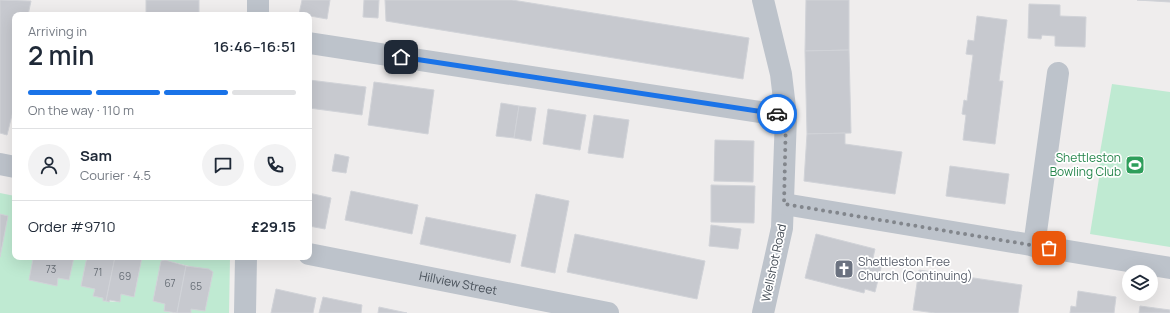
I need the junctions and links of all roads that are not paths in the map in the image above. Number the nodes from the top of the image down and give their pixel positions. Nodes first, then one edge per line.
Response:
1 (258, 0) edge
2 (763, 0) edge
3 (258, 12) edge
4 (312, 43) edge
5 (1058, 73) dead end
6 (786, 116) junction
7 (0, 164) edge
8 (12, 166) edge
9 (784, 204) junction
10 (1034, 246) junction
11 (312, 255) edge
12 (246, 260) edge
13 (1170, 268) edge
14 (245, 313) edge
15 (608, 313) edge
16 (763, 313) edge

1 - 3 street
2 - 6 street, Wellshot Road
4 - 6 street
5 - 10 street
6 - 9 street, Wellshot Road
7 - 8 street
9 - 10 street
9 - 16 street, Wellshot Road
10 - 13 street
11 - 15 street, Hillview Street
12 - 14 street

